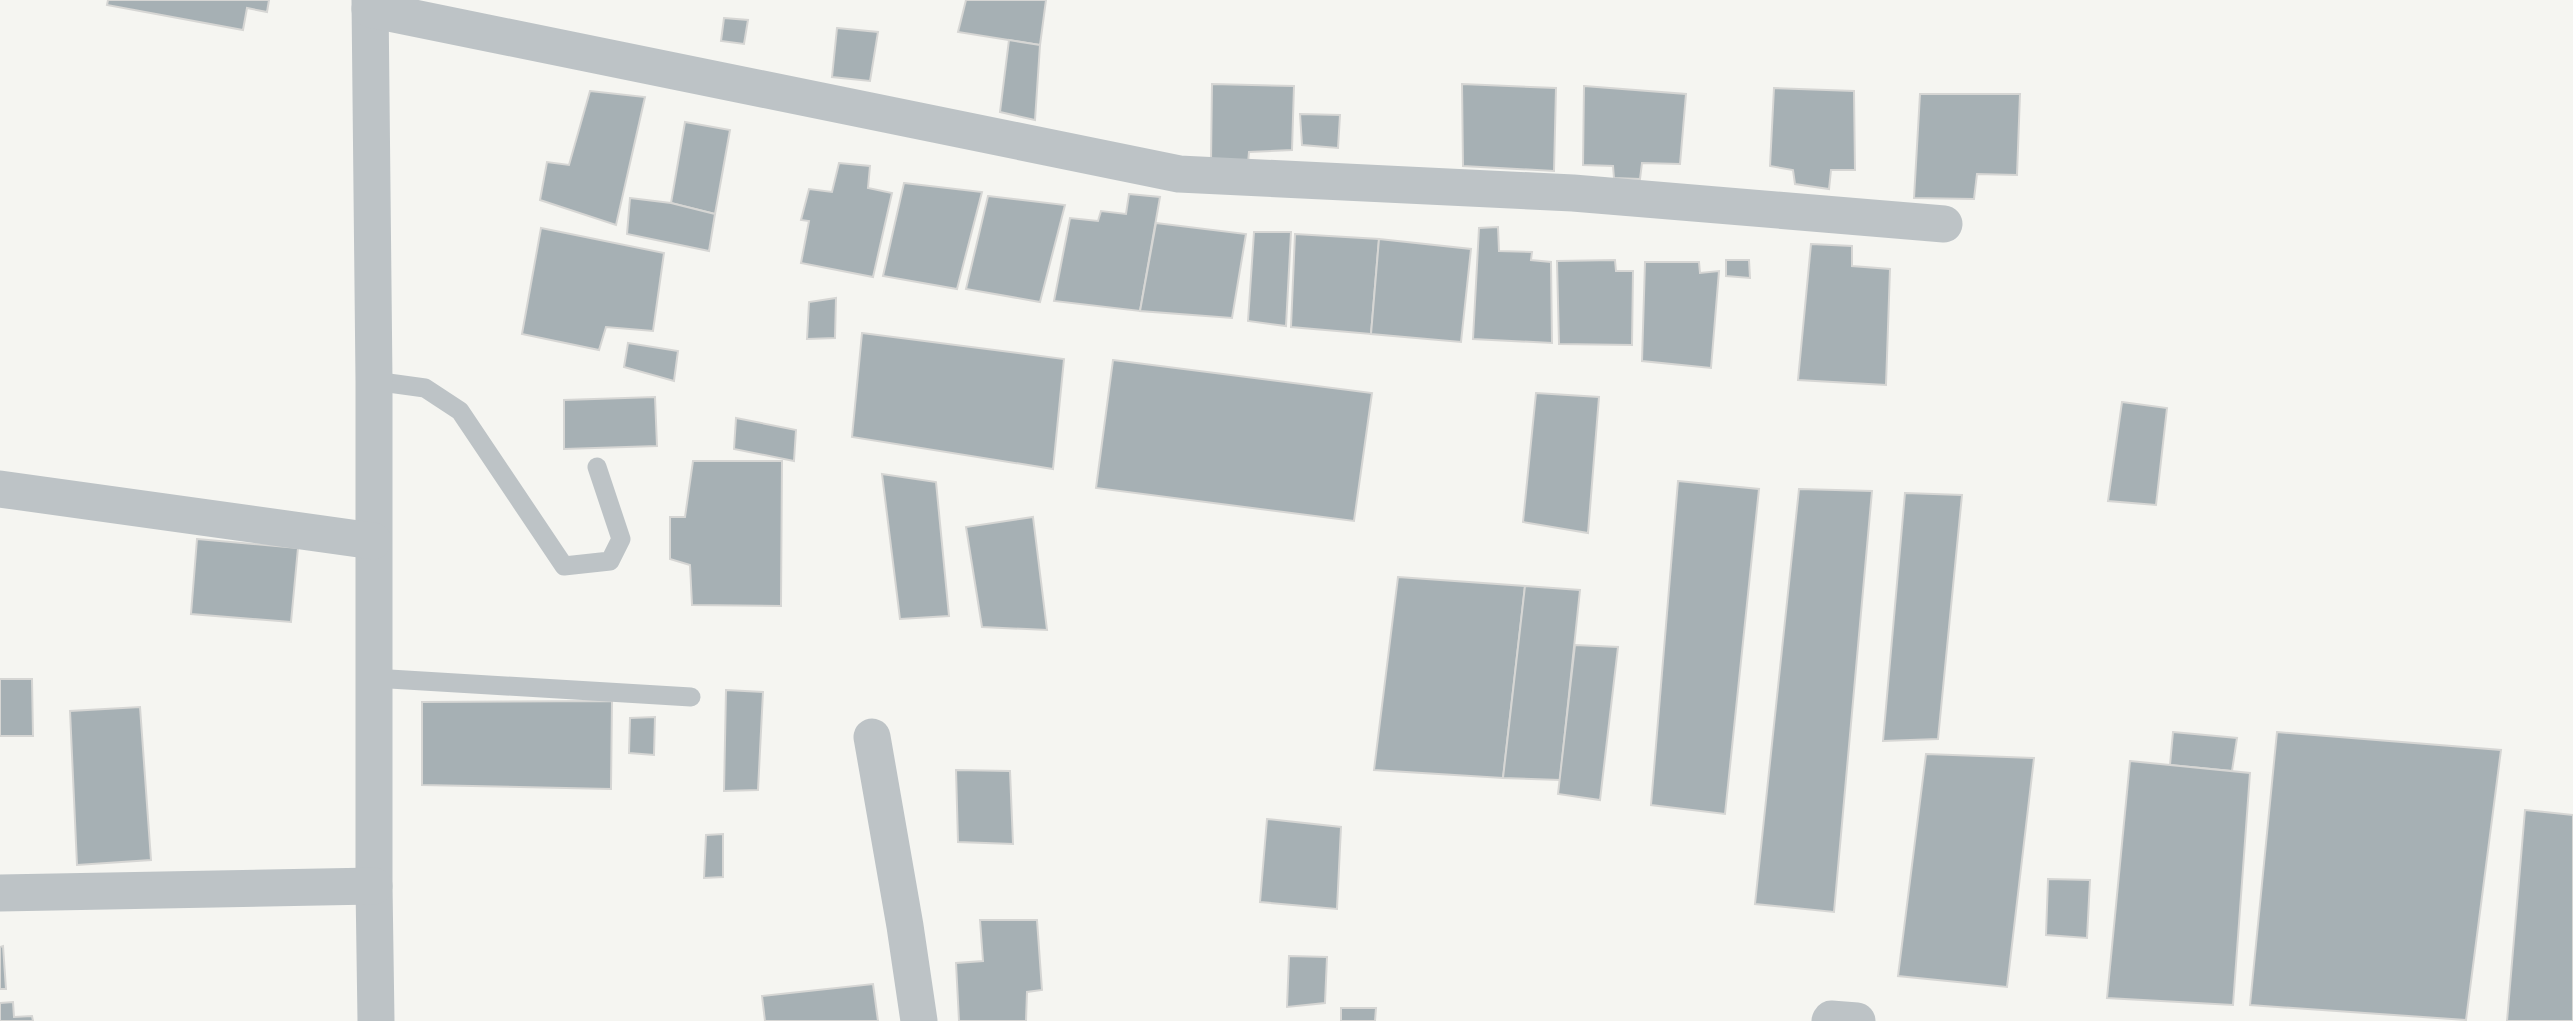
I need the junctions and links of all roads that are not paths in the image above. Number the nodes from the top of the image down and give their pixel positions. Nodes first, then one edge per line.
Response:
1 (370, 5) edge
2 (1944, 224) dead end
3 (374, 381) junction
4 (597, 467) dead end
5 (0, 489) edge
6 (373, 541) junction
7 (373, 678) junction
8 (691, 697) dead end
9 (873, 737) dead end
10 (374, 886) junction
11 (0, 893) edge
12 (376, 1021) edge
13 (919, 1021) edge
14 (1830, 1021) edge
15 (1857, 1021) edge

1 - 2 street
1 - 3 street
3 - 4 lane
3 - 6 street
5 - 6 street
6 - 7 street
7 - 8 lane
7 - 10 street
9 - 13 street
10 - 11 street
10 - 12 street
14 - 15 street

